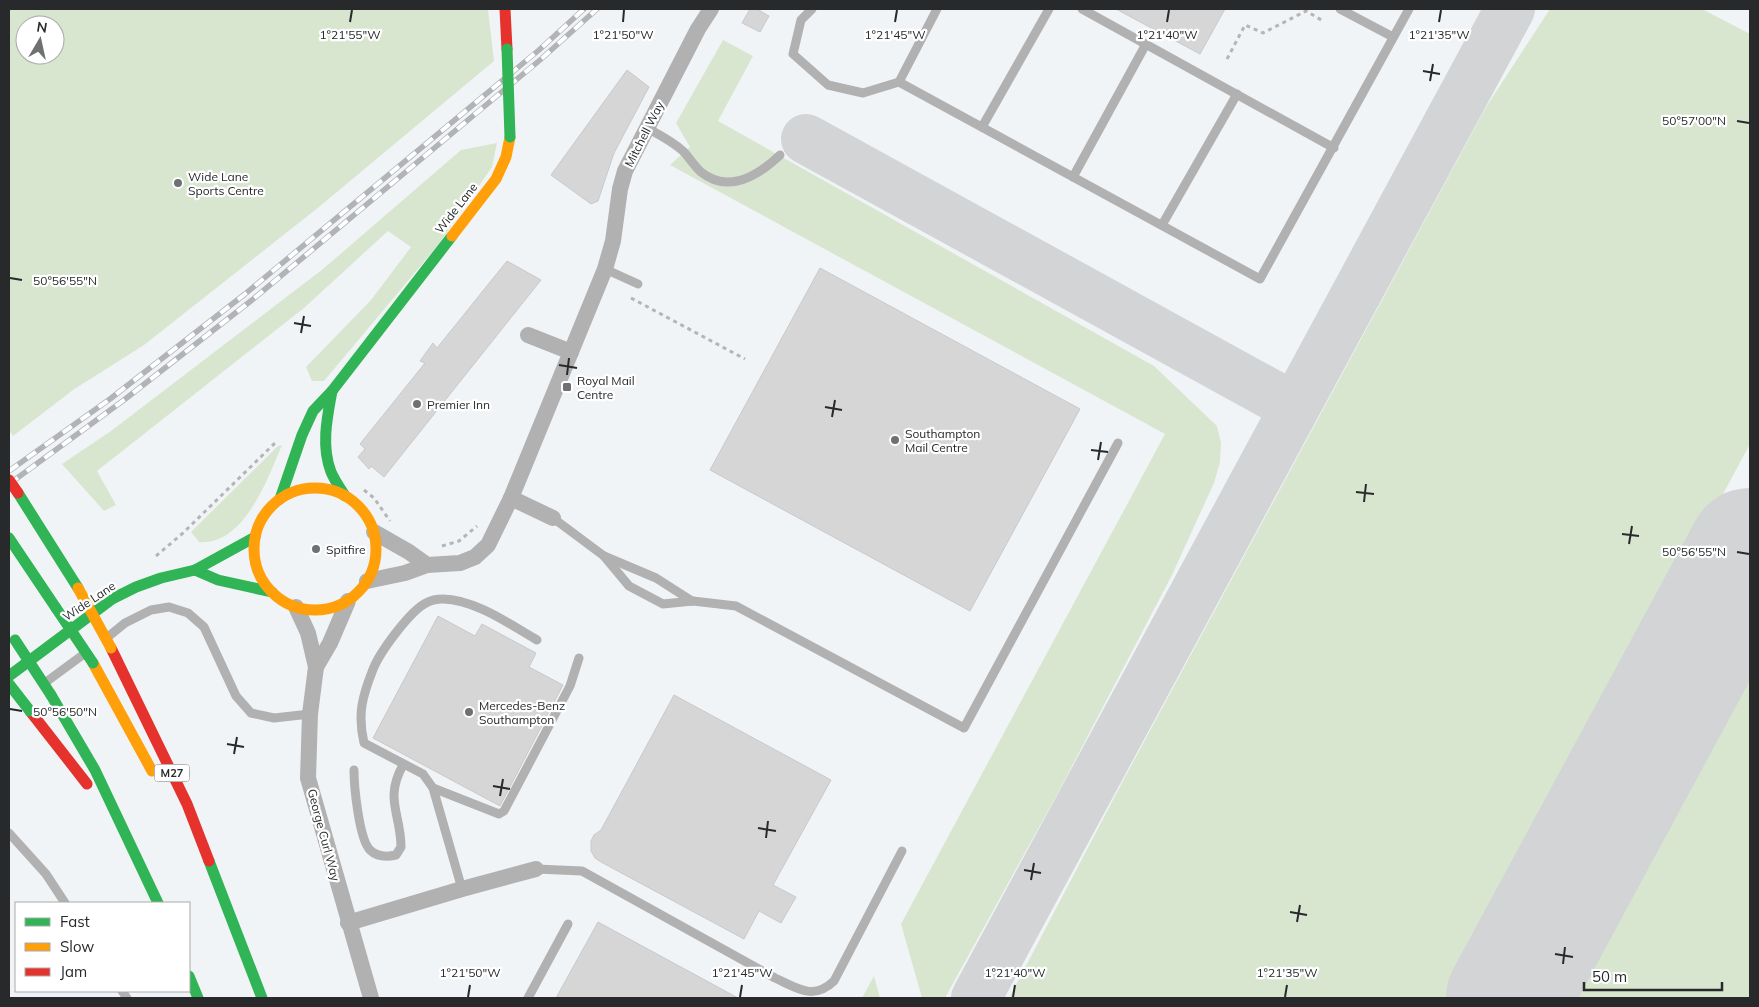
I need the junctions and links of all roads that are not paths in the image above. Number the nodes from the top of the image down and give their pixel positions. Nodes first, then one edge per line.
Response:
1 (505, 9) edge
2 (711, 9) edge
3 (812, 9) edge
4 (937, 9) edge
5 (1049, 9) edge
6 (1082, 9) edge
7 (1340, 9) edge
8 (1409, 9) edge
9 (1394, 37) junction
10 (1146, 44) junction
11 (899, 82) junction
12 (1237, 94) junction
13 (982, 127) junction
14 (647, 128) junction
15 (1334, 148) junction
16 (780, 155) dead end
17 (1073, 177) junction
18 (1162, 225) junction
19 (605, 269) junction
20 (638, 284) dead end
21 (528, 335) dead end
22 (571, 352) junction
23 (332, 391) junction
24 (1118, 443) dead end
25 (9, 480) edge
26 (345, 496) junction
27 (511, 498) junction
28 (280, 499) junction
29 (553, 518) joint
30 (374, 532) junction
31 (255, 537) junction
32 (9, 538) edge
33 (604, 556) junction
34 (427, 565) junction
35 (195, 570) junction
36 (368, 582) junction
37 (272, 592) junction
38 (348, 601) junction
39 (693, 601) junction
40 (296, 607) junction
41 (12, 635) edge
42 (537, 640) dead end
43 (579, 658) dead end
44 (316, 667) junction
45 (9, 676) edge
46 (9, 684) edge
47 (16, 704) dead end
48 (310, 714) junction
49 (404, 765) junction
50 (354, 770) dead end
51 (158, 782) dead end
52 (433, 788) junction
53 (9, 833) edge
54 (186, 834) dead end
55 (128, 836) junction
56 (902, 851) dead end
57 (536, 869) joint
58 (462, 888) junction
59 (64, 902) edge
60 (158, 902) edge
61 (224, 902) junction
62 (348, 923) junction
63 (568, 924) dead end
64 (190, 978) edge
65 (198, 998) edge
66 (262, 998) edge
67 (371, 998) edge
68 (528, 998) edge

1 - 23 main road, Wide Lane, bridge
2 - 14 street, Mitchell Way
3 - 11 lane
4 - 11 lane
5 - 13 lane
6 - 10 lane
7 - 9 lane
8 - 9 lane
9 - 15 lane
10 - 12 lane
10 - 17 lane
11 - 13 lane
12 - 15 lane
12 - 18 lane
13 - 17 lane
14 - 16 lane
14 - 19 street, Mitchell Way
15 - 18 lane
17 - 18 lane
19 - 20 lane
19 - 22 street, Mitchell Way
21 - 22 street
22 - 27 street, Mitchell Way
23 - 26 main road, Wide Lane
23 - 28 main road, Wide Lane
24 - 39 lane
25 - 61 main road, M27, bridge
26 - 28 main road
26 - 30 main road
27 - 29 street
27 - 34 street, Mitchell Way
28 - 31 main road
29 - 33 lane
30 - 34 street
30 - 36 main road
31 - 35 main road, Wide Lane
31 - 37 main road
32 - 51 main road, M27, bridge
33 - 39 lane
33 - 39 lane
34 - 36 street, Mitchell Way
35 - 37 main road
35 - 45 main road, Wide Lane
36 - 38 main road
37 - 40 main road
38 - 40 main road
38 - 44 street, George Curl Way
40 - 44 street, George Curl Way
41 - 55 main road, bridge
42 - 49 lane
43 - 52 lane
44 - 48 street, George Curl Way
46 - 55 main road, bridge
47 - 48 lane
48 - 62 street, George Curl Way
49 - 50 lane
49 - 52 lane
52 - 58 lane
53 - 59 lane
54 - 61 main road, M27
55 - 60 main road
56 - 57 lane
57 - 58 street
58 - 62 street
61 - 66 main road, M27
62 - 67 street, George Curl Way
63 - 68 lane
64 - 65 main road

